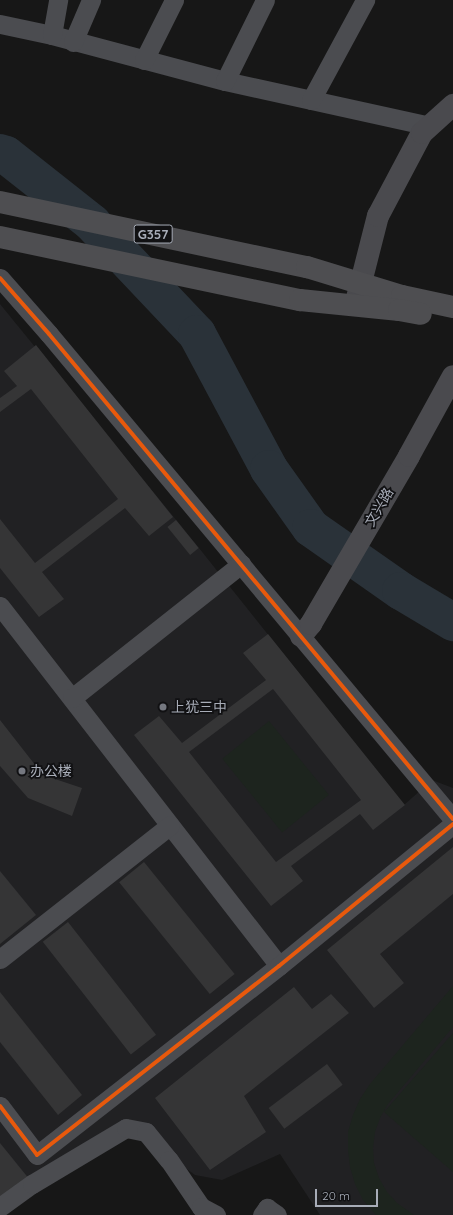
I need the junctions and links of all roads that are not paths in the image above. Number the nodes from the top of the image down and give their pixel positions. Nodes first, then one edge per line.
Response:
1 (58, 0) edge
2 (91, 0) edge
3 (174, 0) edge
4 (265, 0) edge
5 (365, 0) edge
6 (0, 24) edge
7 (52, 35) junction
8 (73, 42) junction
9 (144, 60) junction
10 (225, 81) junction
11 (311, 100) junction
12 (453, 105) edge
13 (429, 126) junction
14 (0, 202) edge
15 (0, 237) edge
16 (0, 278) edge
17 (360, 284) junction
18 (355, 306) junction
19 (453, 307) edge
20 (428, 309) junction
21 (453, 321) edge
22 (453, 376) edge
23 (240, 564) junction
24 (0, 606) edge
25 (306, 630) junction
26 (72, 698) junction
27 (453, 819) edge
28 (453, 824) edge
29 (170, 825) junction
30 (0, 959) edge
31 (279, 966) junction
32 (0, 1106) edge
33 (0, 1207) edge
34 (216, 1215) edge
35 (262, 1215) edge
36 (277, 1215) edge

1 - 7 street
2 - 8 street
3 - 9 street
4 - 10 street
5 - 11 street
6 - 7 street
7 - 8 street
8 - 9 street
9 - 10 street
10 - 11 street
11 - 13 street
12 - 13 street
13 - 17 street
14 - 17 highway, G357
15 - 18 highway, G357
16 - 23 street
17 - 18 street
17 - 20 highway, G357
18 - 20 highway, G357
19 - 20 highway, G357
20 - 21 highway, G357
22 - 25 street, 文兴路
23 - 25 street
23 - 26 street
24 - 26 street
25 - 27 street
26 - 29 street
28 - 31 street
29 - 30 street
29 - 31 street
31 - 32 street
33 - 34 street
35 - 36 street

